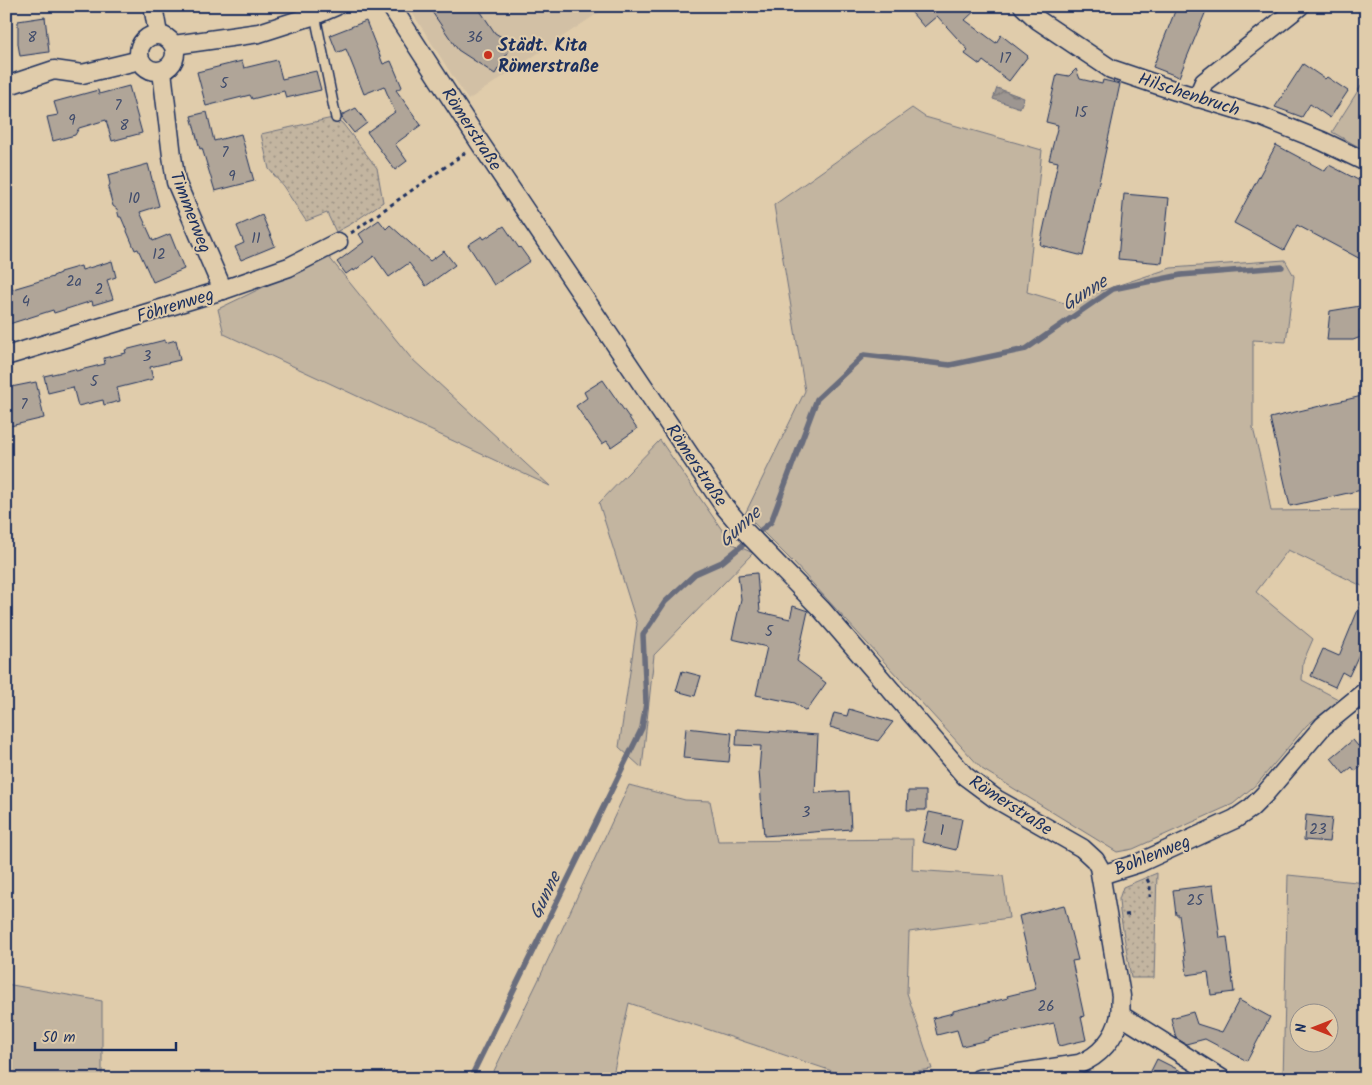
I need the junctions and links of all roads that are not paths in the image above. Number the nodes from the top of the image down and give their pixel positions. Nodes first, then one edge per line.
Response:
1 (153, 6) edge
2 (336, 6) edge
3 (391, 6) edge
4 (1023, 6) edge
5 (1300, 6) edge
6 (315, 15) junction
7 (158, 34) junction
8 (174, 45) junction
9 (140, 60) junction
10 (162, 71) junction
11 (6, 86) edge
12 (1197, 98) junction
13 (336, 118) dead end
14 (1366, 162) edge
15 (338, 242) road end
16 (223, 290) junction
17 (6, 356) edge
18 (1366, 691) edge
19 (1101, 875) junction
20 (1120, 1015) junction
21 (979, 1079) edge
22 (1222, 1079) edge

1 - 7 street
2 - 6 street
3 - 19 street, Römerstraße
4 - 12 street, Hilschenbruch
5 - 12 street
6 - 8 street
6 - 13 lane
7 - 8 street
7 - 9 street
8 - 10 street
9 - 10 street
9 - 11 street
10 - 16 street, Timmerweg
12 - 14 street, Hilschenbruch
15 - 16 street, Föhrenweg
16 - 17 street, Föhrenweg
18 - 19 street, Bohlenweg
19 - 20 street, Bohlenweg
20 - 21 street, Bohlenweg
20 - 22 street

